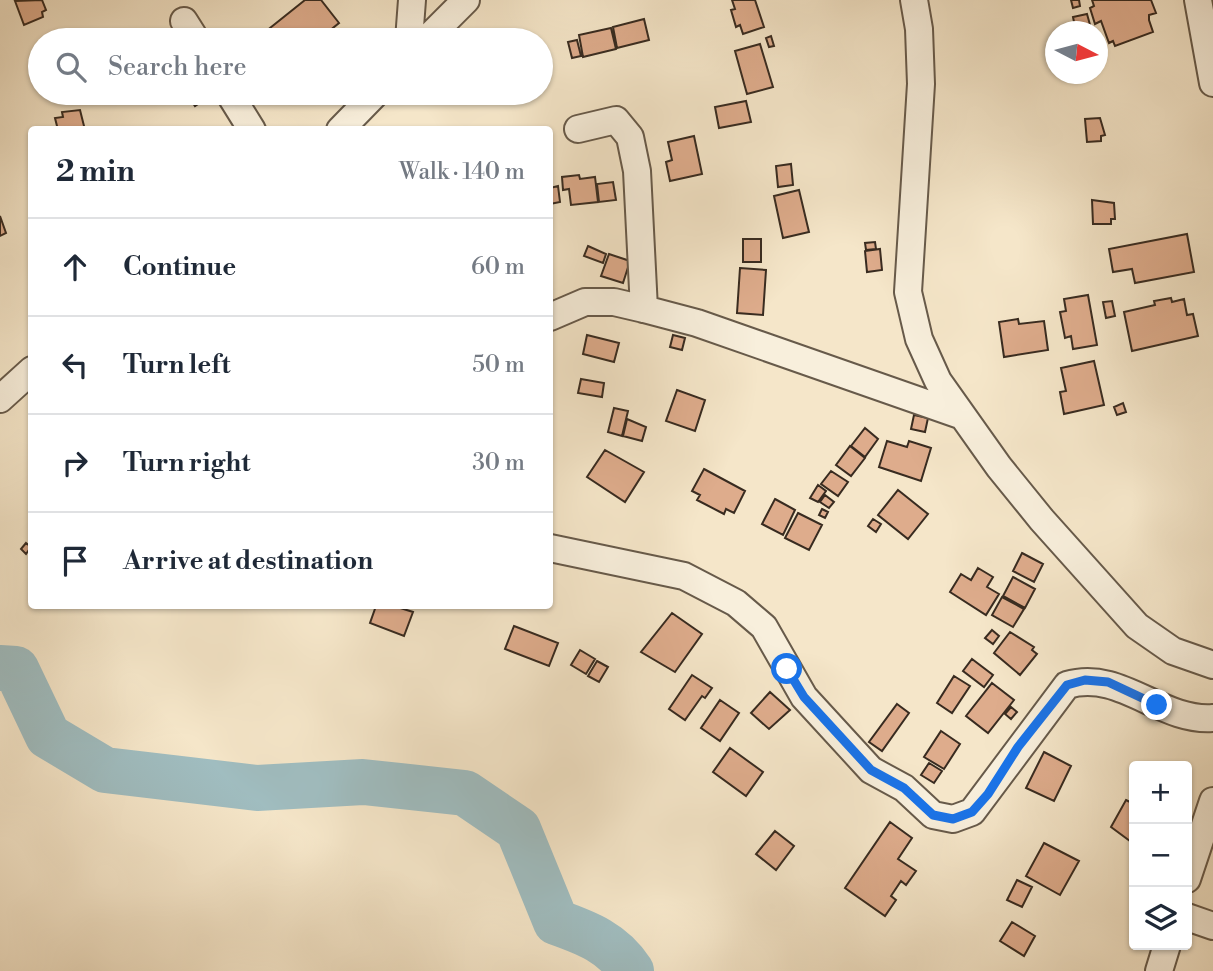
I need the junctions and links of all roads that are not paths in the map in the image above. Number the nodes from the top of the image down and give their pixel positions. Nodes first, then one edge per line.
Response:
1 (412, 0) edge
2 (466, 0) edge
3 (914, 0) edge
4 (1198, 0) edge
5 (411, 28) edge
6 (438, 28) edge
7 (1213, 83) edge
8 (236, 105) edge
9 (364, 105) edge
10 (250, 126) edge
11 (344, 126) edge
12 (578, 130) dead end
13 (645, 309) junction
14 (553, 316) edge
15 (28, 374) edge
16 (0, 399) edge
17 (960, 415) junction
18 (553, 549) edge
19 (1213, 665) edge
20 (1213, 718) edge
21 (1213, 801) edge
22 (1192, 865) edge
23 (1192, 919) edge
24 (1213, 926) edge
25 (1165, 950) edge
26 (1159, 971) edge

1 - 5 street
2 - 6 street
3 - 17 street
4 - 7 street
8 - 10 street
9 - 11 street
12 - 13 street
13 - 14 street
13 - 17 street
15 - 16 street
17 - 19 street
18 - 20 street
21 - 22 street
23 - 24 street
25 - 26 street

